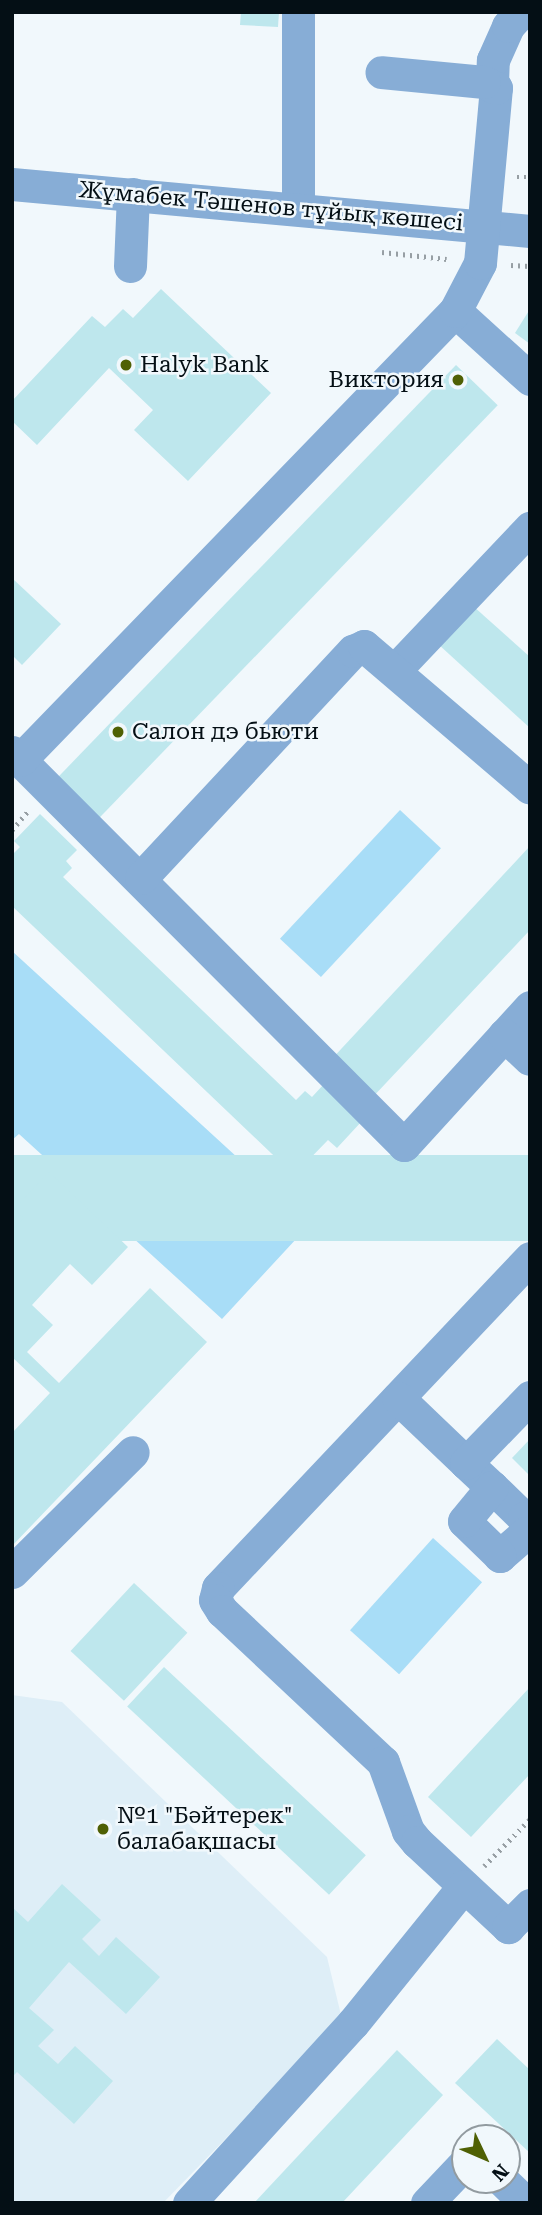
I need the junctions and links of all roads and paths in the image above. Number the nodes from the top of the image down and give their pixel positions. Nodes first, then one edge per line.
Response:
1 (298, 12) edge
2 (521, 12) edge
3 (381, 72) dead end
4 (492, 84) junction
5 (12, 184) edge
6 (133, 194) junction
7 (298, 208) junction
8 (483, 226) junction
9 (530, 231) edge
10 (130, 266) dead end
11 (455, 311) junction
12 (530, 379) edge
13 (530, 528) edge
14 (396, 669) junction
15 (16, 756) edge
16 (530, 788) edge
17 (141, 878) junction
18 (530, 1007) edge
19 (504, 1035) junction
20 (530, 1059) edge
21 (530, 1258) edge
22 (530, 1397) edge
23 (398, 1398) junction
24 (132, 1452) dead end
25 (466, 1463) junction
26 (492, 1488) dead end
27 (12, 1572) edge
28 (530, 1819) edge
29 (464, 1886) junction
30 (530, 1905) edge
31 (451, 2178) edge
32 (189, 2203) edge
33 (427, 2203) edge

1 - 7 street
2 - 4 street
3 - 4 street
4 - 8 street
5 - 6 street, Жұмабек Тәшенов тұйық көшесі
6 - 7 street, Жұмабек Тәшенов тұйық көшесі
6 - 10 street
7 - 8 street, Жұмабек Тәшенов тұйық көшесі
8 - 9 street, Жұмабек Тәшенов тұйық көшесі
8 - 11 street
11 - 12 street
11 - 15 street
13 - 14 street
14 - 16 street
14 - 17 street
15 - 17 street
17 - 19 street
18 - 19 street
19 - 20 street
21 - 23 street
22 - 25 street
23 - 25 street
23 - 29 street
24 - 27 street
25 - 26 street
28 - 29 path
29 - 30 street
29 - 32 street
31 - 33 street

